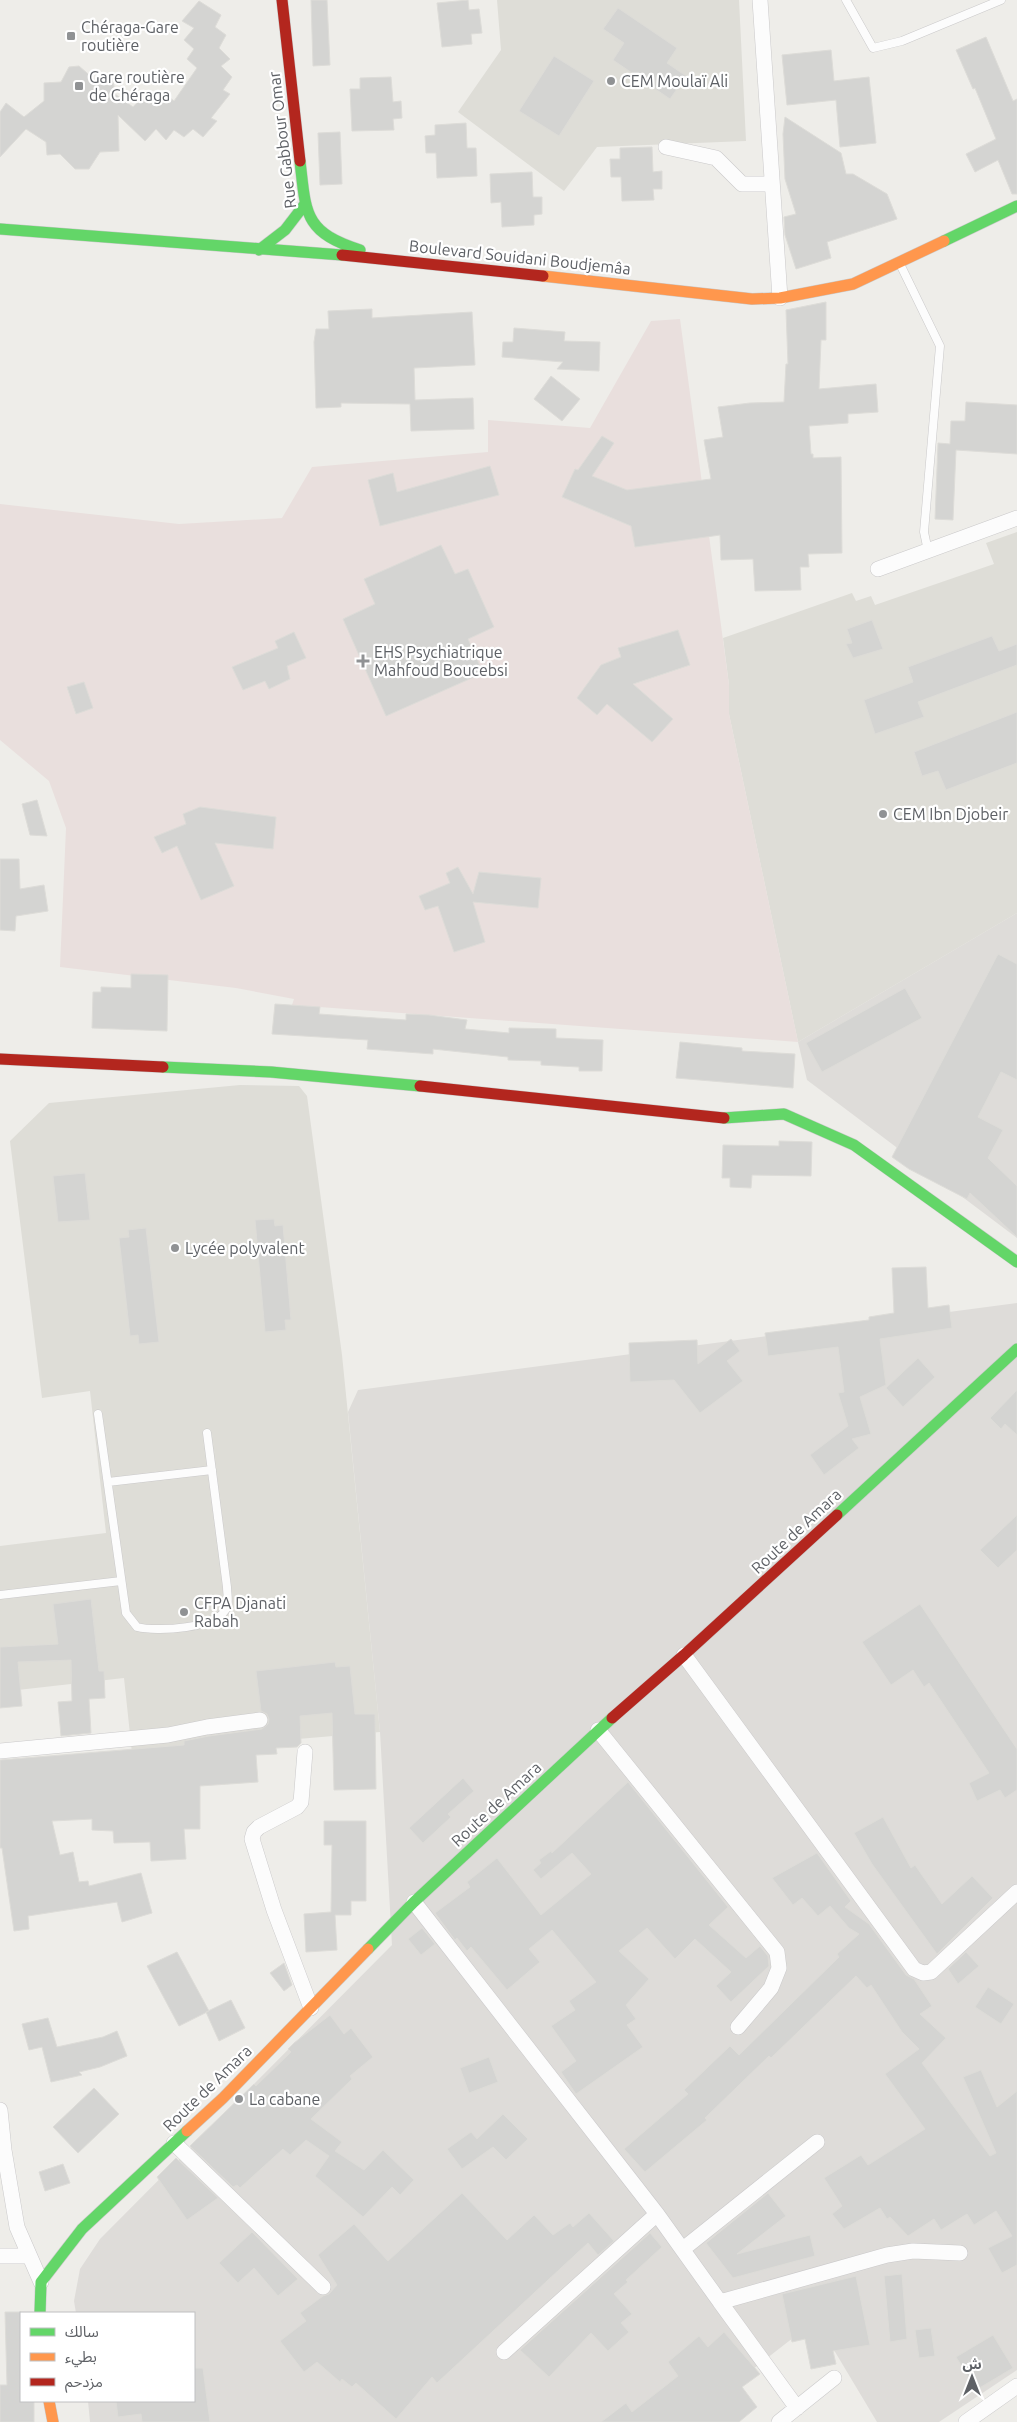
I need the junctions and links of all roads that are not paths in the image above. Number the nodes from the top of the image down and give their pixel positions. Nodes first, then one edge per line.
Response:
1 (282, 0) edge
2 (760, 0) edge
3 (846, 0) edge
4 (1001, 0) edge
5 (666, 147) dead end
6 (772, 184) junction
7 (305, 204) junction
8 (1017, 206) edge
9 (0, 229) edge
10 (259, 250) junction
11 (384, 258) junction
12 (899, 262) junction
13 (780, 298) junction
14 (1017, 518) edge
15 (928, 551) junction
16 (878, 569) dead end
17 (0, 1059) edge
18 (1017, 1262) edge
19 (1017, 1349) edge
20 (98, 1414) dead end
21 (207, 1434) dead end
22 (212, 1470) junction
23 (108, 1482) junction
24 (121, 1581) junction
25 (0, 1595) edge
26 (684, 1655) junction
27 (260, 1720) dead end
28 (598, 1730) junction
29 (0, 1751) edge
30 (304, 1752) dead end
31 (1017, 1892) edge
32 (414, 1902) junction
33 (311, 2008) junction
34 (738, 2027) dead end
35 (0, 2110) edge
36 (817, 2142) dead end
37 (174, 2143) junction
38 (657, 2214) junction
39 (684, 2249) junction
40 (960, 2253) dead end
41 (0, 2256) edge
42 (29, 2256) junction
43 (41, 2282) junction
44 (323, 2287) dead end
45 (720, 2302) junction
46 (40, 2312) edge
47 (504, 2352) dead end
48 (834, 2378) dead end
49 (1017, 2386) edge
50 (49, 2402) edge
51 (797, 2408) junction
52 (53, 2422) edge
53 (779, 2422) edge
54 (966, 2422) edge

1 - 7 street, Rue Gabbour Omar
2 - 6 street
3 - 4 lane
5 - 6 street
6 - 13 street
7 - 10 street
7 - 11 street, Rue Gabbour Omar
8 - 12 street, Boulevard Souidani Boudjemâa
9 - 10 street, Boulevard Souidani Boudjemâa
10 - 11 street, Boulevard Souidani Boudjemâa
11 - 13 street, Boulevard Souidani Boudjemâa
12 - 13 street, Boulevard Souidani Boudjemâa
12 - 15 lane
14 - 15 street
15 - 16 street
17 - 18 street
19 - 26 street, Route de Amara
20 - 23 lane
21 - 22 lane
22 - 23 lane
22 - 24 lane
23 - 24 lane
24 - 25 lane
26 - 28 street, Route de Amara
26 - 31 street
27 - 29 street
28 - 32 street, Route de Amara
28 - 34 street
30 - 33 street
32 - 33 street, Route de Amara
32 - 38 street
33 - 37 street, Route de Amara
35 - 42 street
36 - 39 street
37 - 43 street, Route de Amara
37 - 44 street
38 - 39 street
38 - 47 street
39 - 45 street
40 - 45 street
41 - 42 street
42 - 43 street
43 - 46 street
45 - 51 street
48 - 51 street
49 - 54 street
50 - 52 street
51 - 53 street

